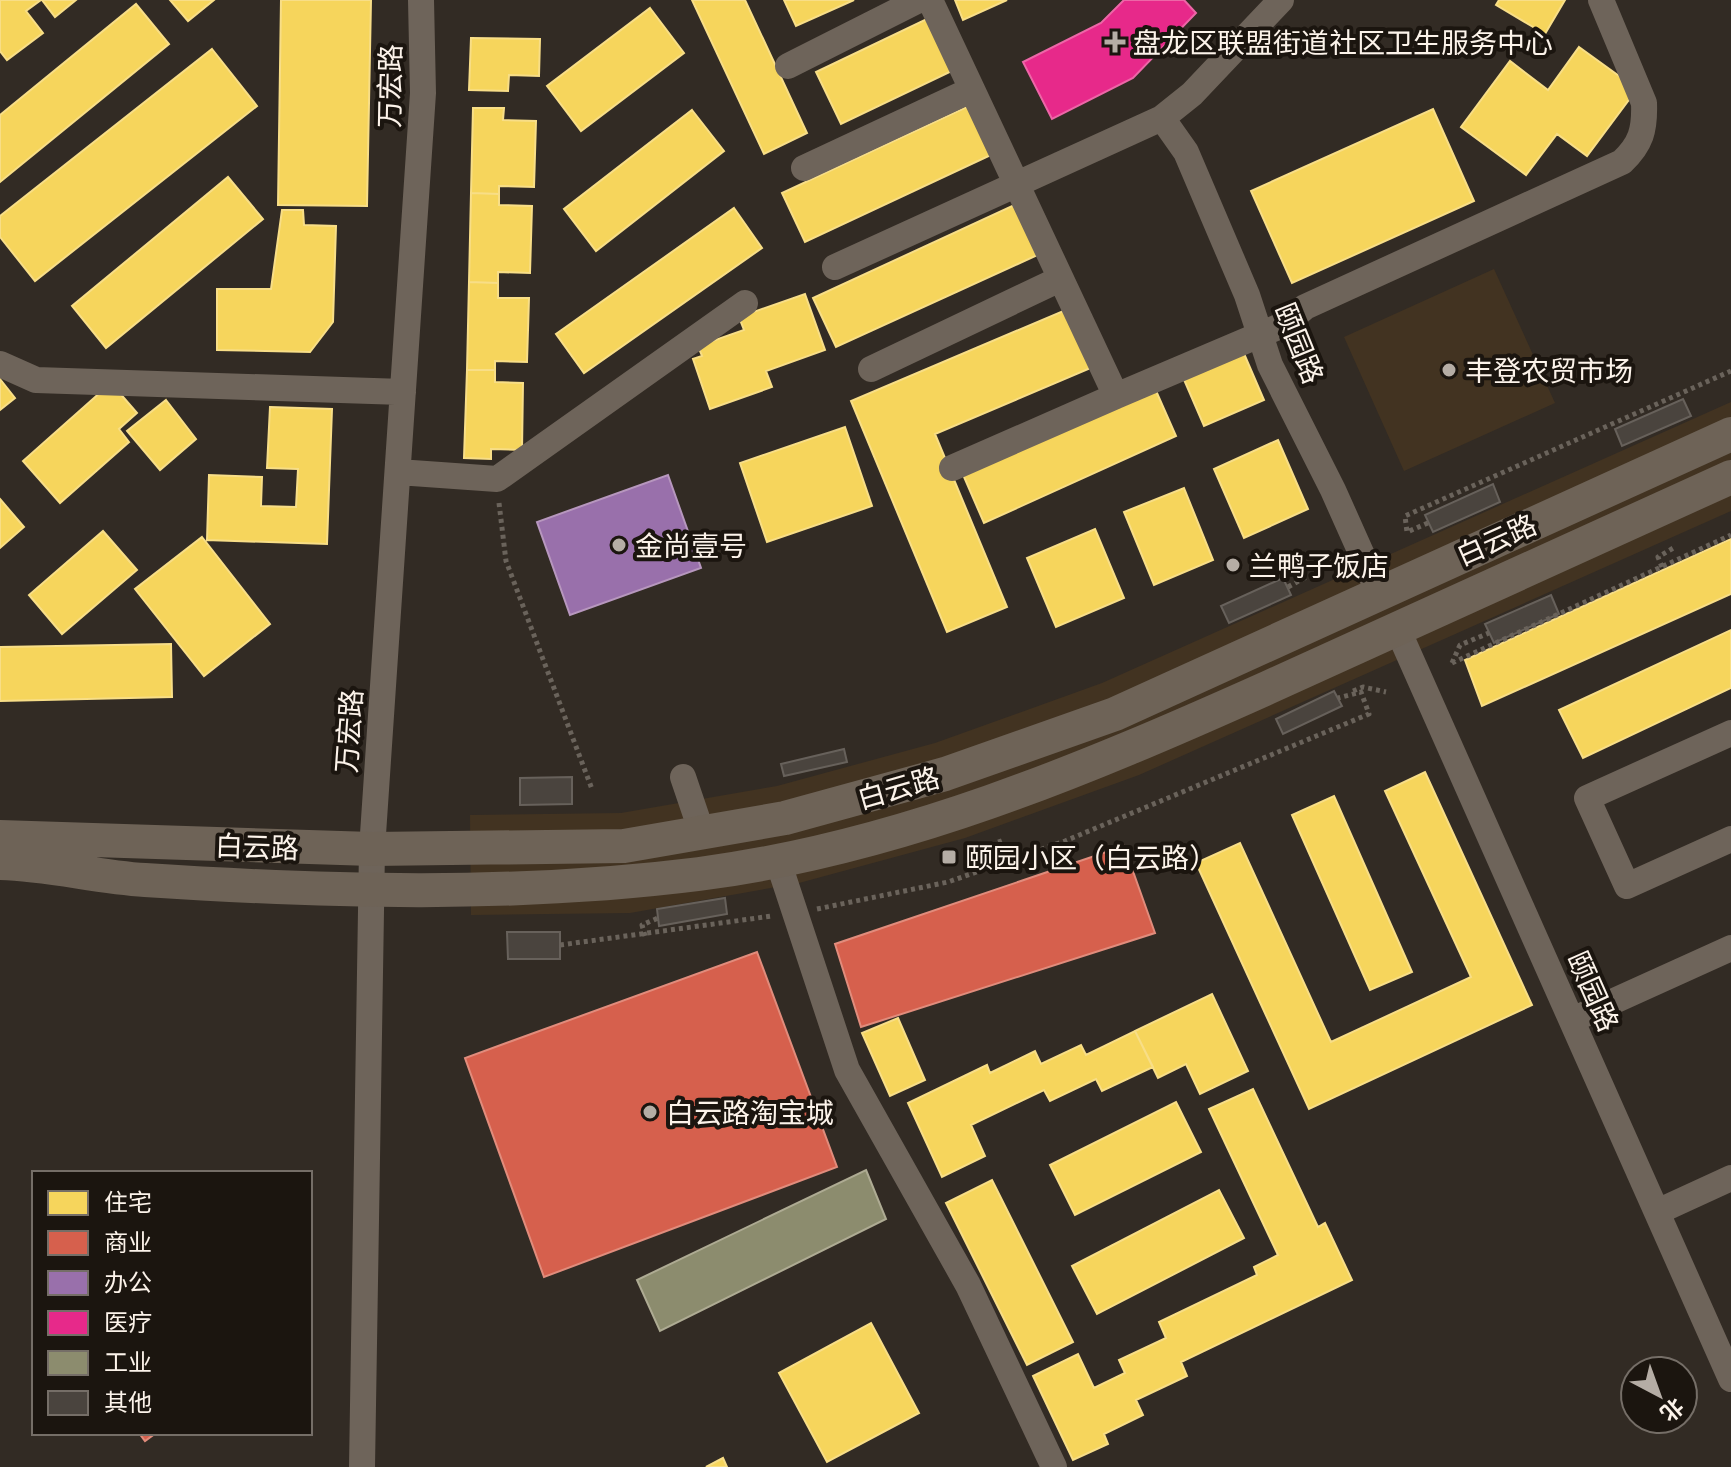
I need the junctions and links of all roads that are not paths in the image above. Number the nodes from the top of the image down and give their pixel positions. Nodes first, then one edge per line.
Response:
1 (421, 0) edge
2 (919, 0) edge
3 (930, 0) edge
4 (1281, 0) edge
5 (1601, 0) edge
6 (788, 66) dead end
7 (971, 90) junction
8 (1162, 118) junction
9 (804, 168) dead end
10 (1014, 183) junction
11 (835, 267) dead end
12 (1060, 279) junction
13 (745, 303) dead end
14 (1260, 334) junction
15 (0, 364) edge
16 (871, 369) dead end
17 (403, 392) junction
18 (1116, 396) junction
19 (1731, 434) edge
20 (952, 468) dead end
21 (398, 472) junction
22 (1731, 477) edge
23 (1379, 593) junction
24 (1398, 630) junction
25 (1731, 733) edge
26 (683, 777) dead end
27 (702, 833) junction
28 (0, 837) edge
29 (1731, 839) edge
30 (372, 849) junction
31 (778, 861) junction
32 (0, 863) edge
33 (372, 890) junction
34 (1731, 948) edge
35 (1572, 1020) junction
36 (1731, 1178) edge
37 (1657, 1212) junction
38 (1731, 1379) edge
39 (362, 1467) edge
40 (1054, 1467) edge

1 - 17 street, 万宏路
2 - 6 street
3 - 7 street
4 - 8 street
5 - 14 street
7 - 9 street
7 - 10 street
8 - 10 street
8 - 14 street, 颐园路
10 - 11 street
10 - 12 street
12 - 16 street
12 - 18 street
13 - 21 street
14 - 18 street
14 - 23 street, 颐园路
15 - 17 street
17 - 21 street, 万宏路
18 - 20 street
19 - 23 main road, 白云路
21 - 30 street, 万宏路
22 - 24 main road, 白云路
23 - 27 main road, 白云路
24 - 31 main road, 白云路
24 - 35 street, 颐园路
25 - 29 street
26 - 27 street
27 - 30 main road, 白云路
28 - 30 main road, 白云路
30 - 33 street, 万宏路
31 - 33 main road, 白云路
31 - 40 street
32 - 33 main road, 白云路
33 - 39 street, 万宏路
34 - 35 street
35 - 37 street, 颐园路
36 - 37 street
37 - 38 street, 颐园路

